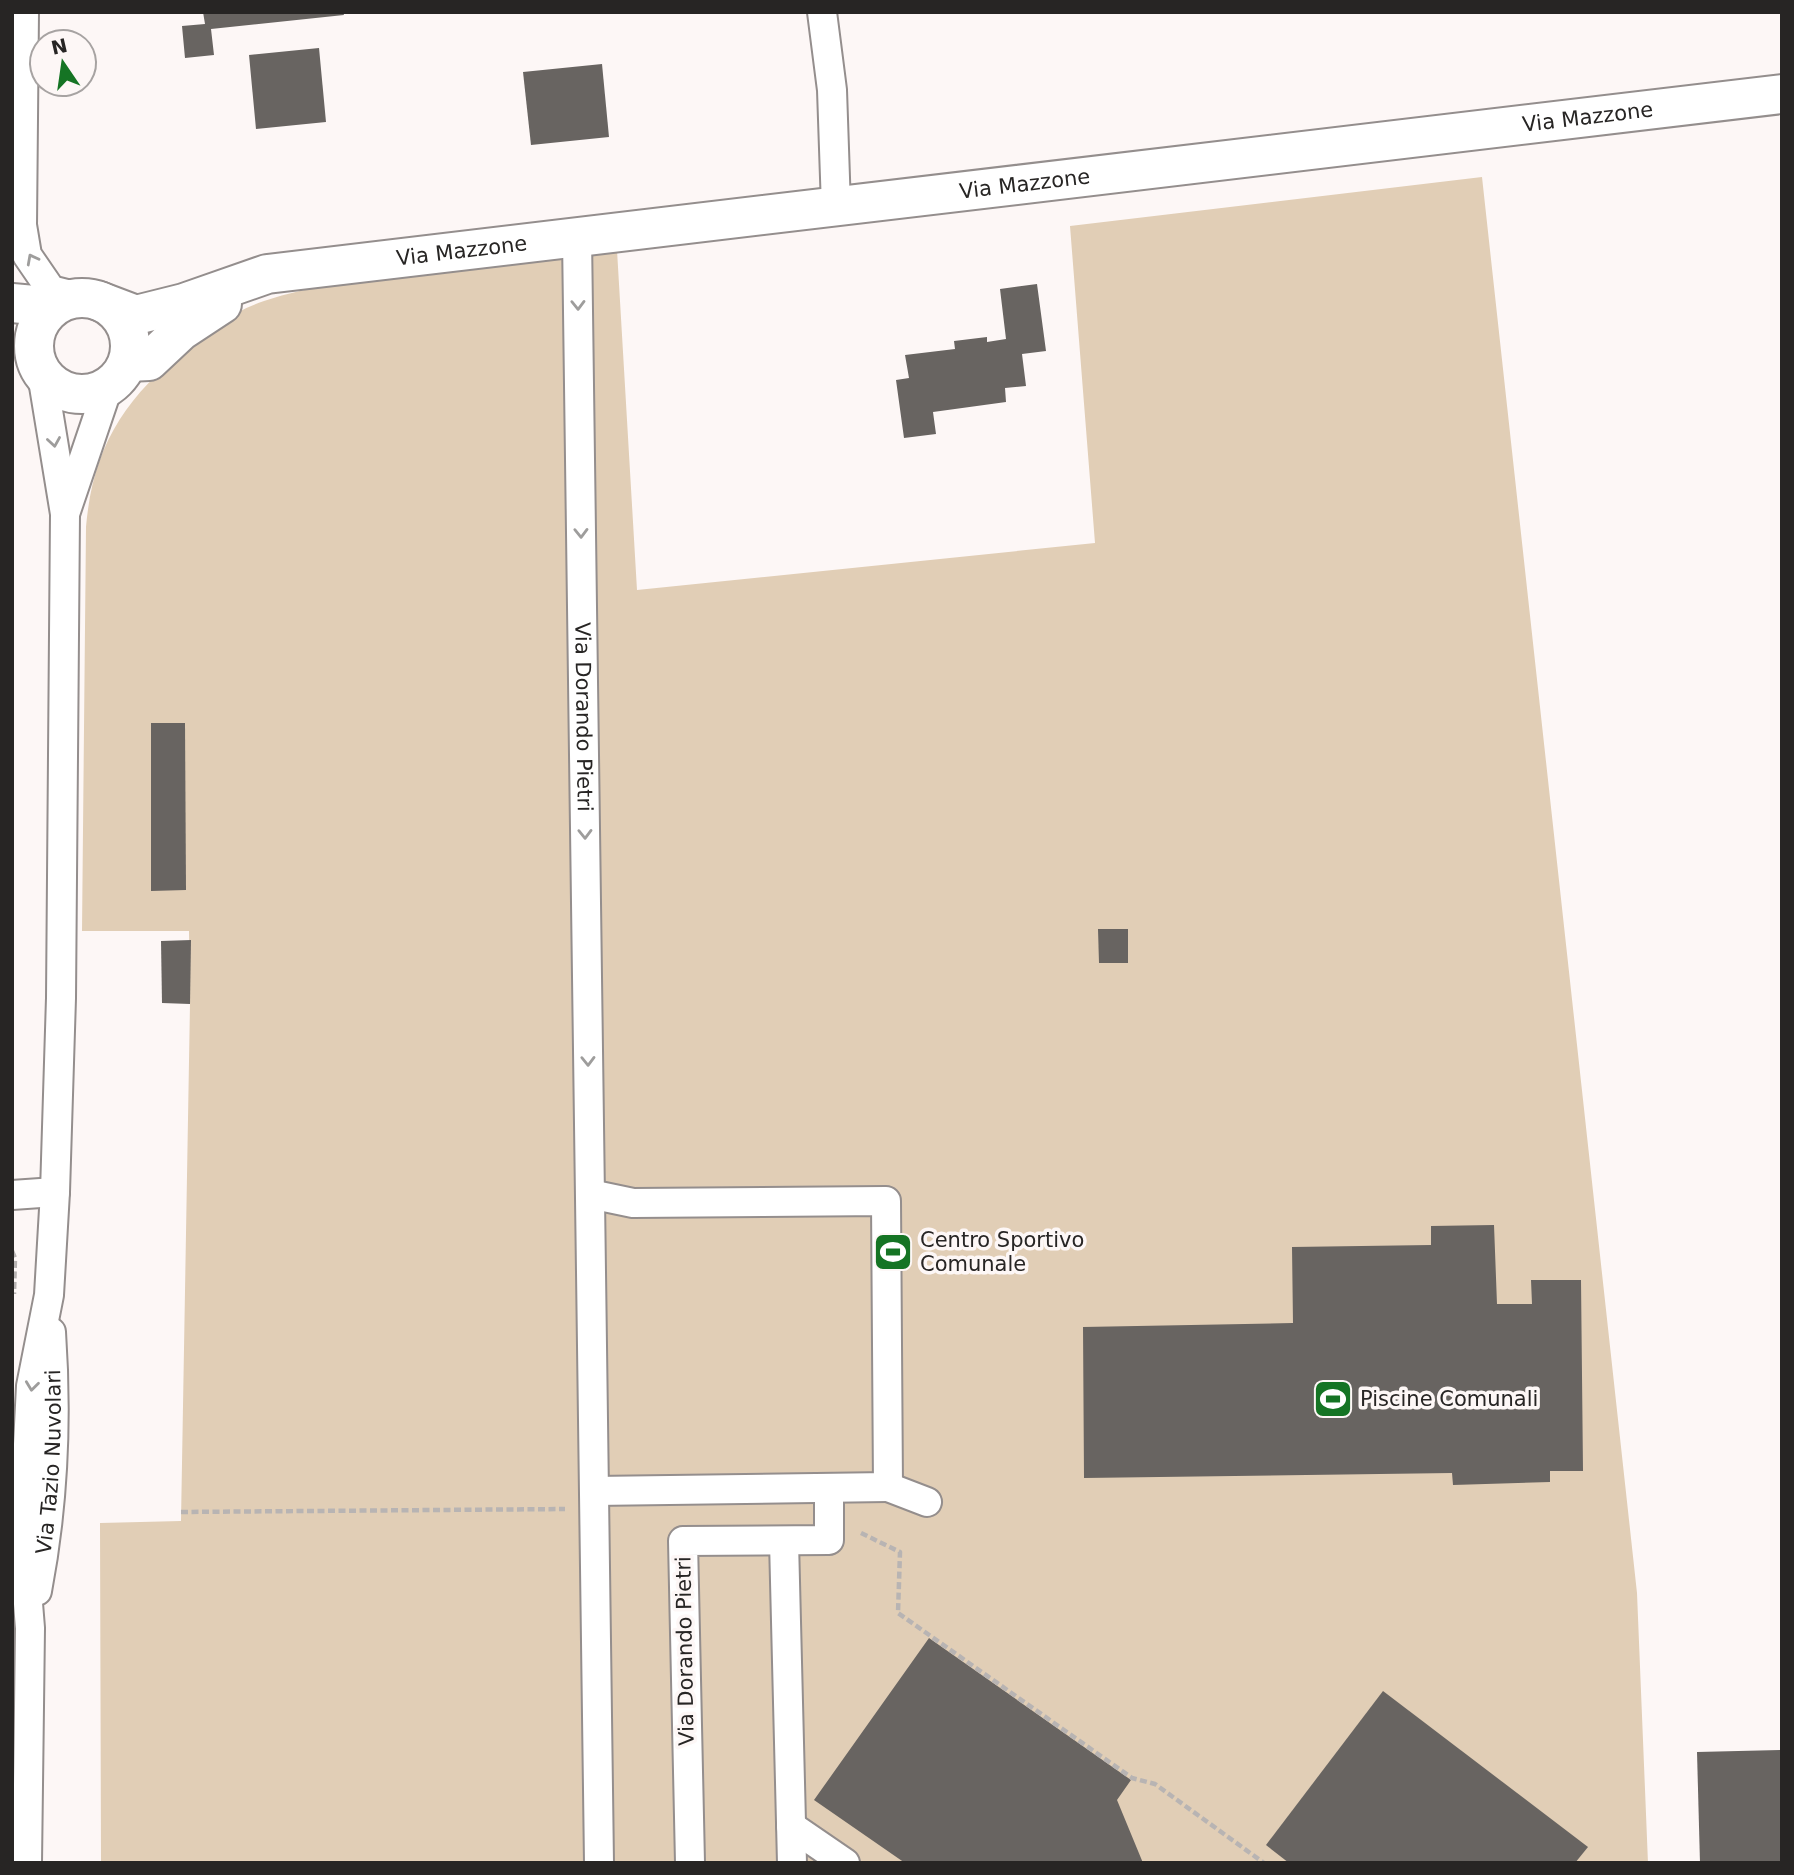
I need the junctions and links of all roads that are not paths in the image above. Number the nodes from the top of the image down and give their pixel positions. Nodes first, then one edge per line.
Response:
1 (24, 12) edge
2 (822, 12) edge
3 (1782, 93) edge
4 (836, 207) junction
5 (577, 237) junction
6 (267, 274) junction
7 (85, 299) junction
8 (12, 303) edge
9 (30, 356) edge
10 (118, 374) junction
11 (65, 514) junction
12 (55, 1192) junction
13 (590, 1194) junction
14 (12, 1195) edge
15 (888, 1487) junction
16 (829, 1488) junction
17 (594, 1491) junction
18 (927, 1502) dead end
19 (785, 1541) junction
20 (791, 1826) junction
21 (27, 1863) edge
22 (599, 1863) edge
23 (690, 1863) edge
24 (792, 1863) edge
25 (845, 1863) edge

7 -> 1 street
2 - 4 street
3 - 4 main road, Via Mazzone
4 - 5 main road, Via Mazzone
5 - 6 main road, Via Mazzone
5 -> 13 street, Via Dorando Pietri
6 - 7 main road, Via Mazzone
6 - 10 main road, Via Mazzone
7 - 8 main road, Via Mazzone
7 - 9 main road
7 - 10 main road
9 - 10 main road, Via Mazzone
9 -> 11 street
10 - 11 street
11 - 12 street, Via Tazio Nuvolari
12 - 14 street
12 - 21 street, Via Tazio Nuvolari
13 - 15 street
13 - 17 street, Via Dorando Pietri
15 - 16 street
15 - 18 street
16 - 17 street
16 - 19 street, Via Dorando Pietri
17 - 22 street, Via Dorando Pietri
19 - 20 street
19 - 23 street, Via Dorando Pietri
20 - 24 street
20 - 25 street

